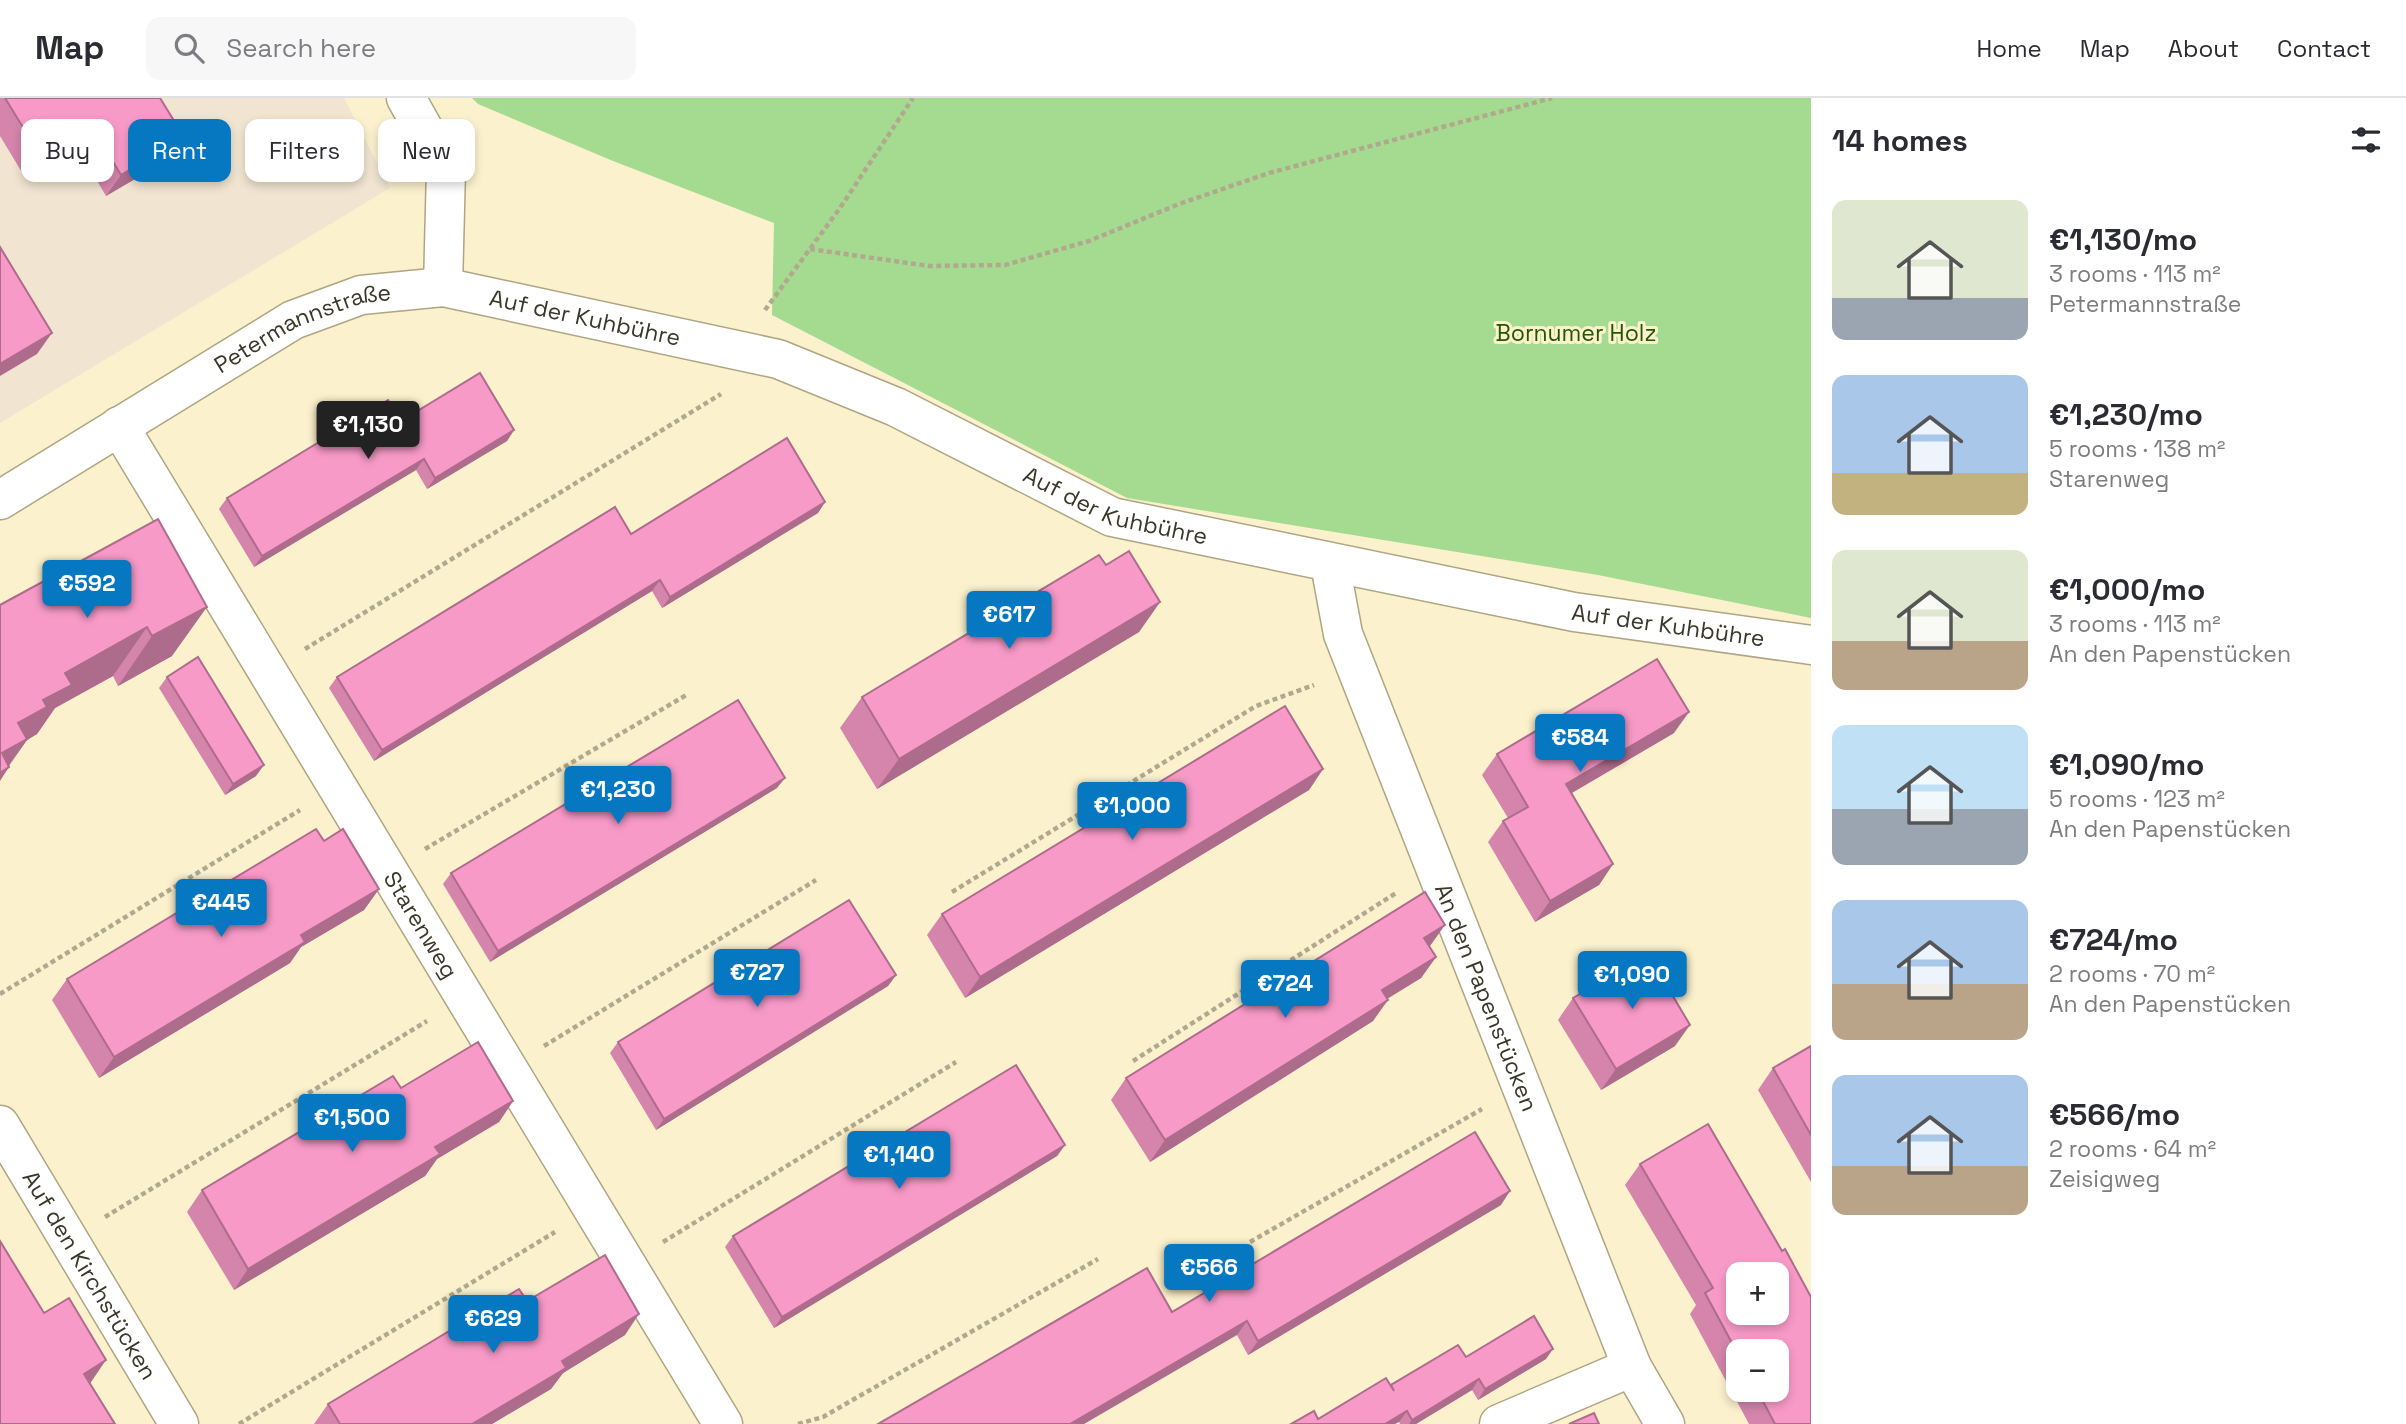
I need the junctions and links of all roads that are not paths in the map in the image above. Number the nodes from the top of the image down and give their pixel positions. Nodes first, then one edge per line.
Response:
1 (406, 98) edge
2 (443, 287) junction
3 (119, 426) junction
4 (0, 499) edge
5 (1329, 564) junction
6 (1811, 645) edge
7 (0, 1125) edge
8 (1632, 1367) junction
9 (179, 1424) edge
10 (723, 1424) edge
11 (1499, 1424) edge
12 (1665, 1424) edge

1 - 2 street
2 - 3 street, Petermannstraße
2 - 5 street, Auf der Kuhbühre
3 - 4 street, Petermannstraße
3 - 10 street, Starenweg
5 - 6 street, Auf der Kuhbühre
5 - 8 street, An den Papenstücken
7 - 9 street, Auf den Kirchstücken
8 - 11 street
8 - 12 street, An den Papenstücken

